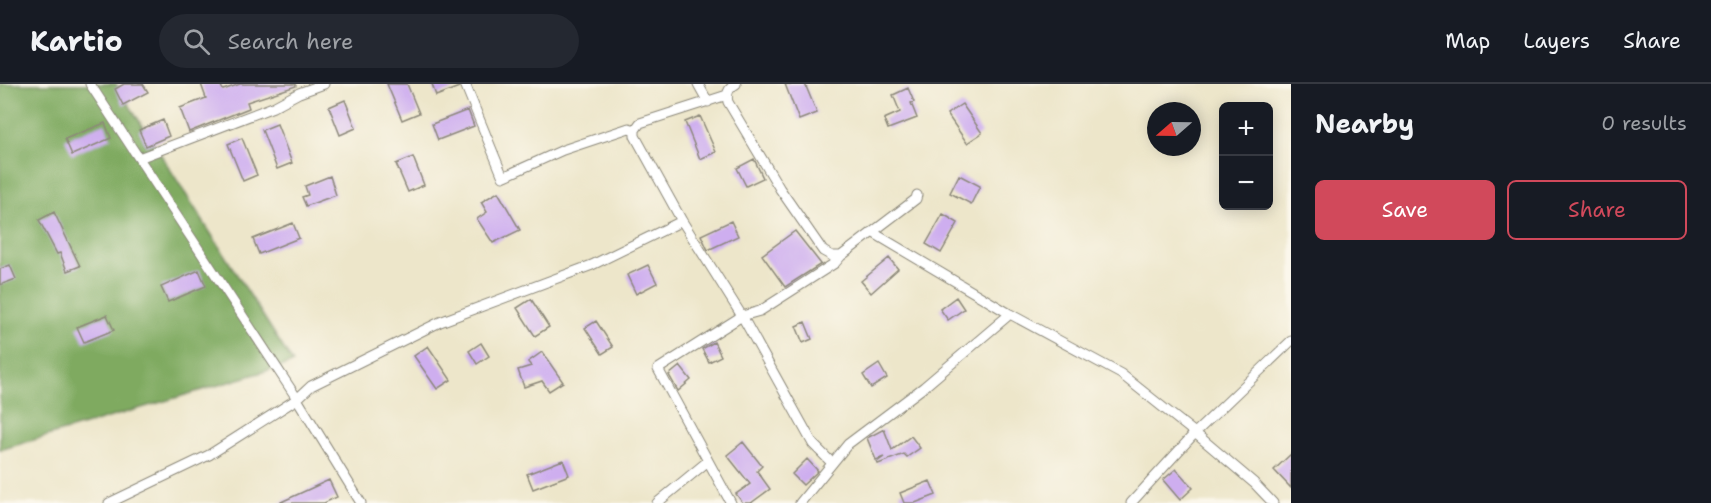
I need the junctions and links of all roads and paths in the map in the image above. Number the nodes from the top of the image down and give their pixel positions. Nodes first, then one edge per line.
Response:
1 (90, 84) edge
2 (324, 84) edge
3 (465, 84) edge
4 (698, 84) edge
5 (736, 84) edge
6 (727, 95) junction
7 (708, 102) junction
8 (635, 129) junction
9 (139, 158) junction
10 (917, 195) dead end
11 (682, 221) junction
12 (872, 232) junction
13 (841, 256) junction
14 (1010, 314) junction
15 (742, 316) junction
16 (1291, 341) edge
17 (297, 399) junction
18 (1195, 433) junction
19 (708, 461) junction
20 (831, 462) junction
21 (109, 503) edge
22 (361, 503) edge
23 (657, 503) edge
24 (731, 503) edge
25 (800, 503) edge
26 (1131, 503) edge
27 (1273, 503) edge

1 - 9 street
2 - 9 street
3 - 8 street
4 - 7 street
5 - 6 street
6 - 7 street
6 - 13 street
7 - 8 street
8 - 11 street
9 - 17 street
10 - 12 street
11 - 15 street
11 - 17 street
12 - 13 street
12 - 14 street
13 - 15 street
14 - 18 street
14 - 20 street
15 - 19 street
15 - 20 street
16 - 18 street
17 - 21 street
17 - 22 street
18 - 26 street
18 - 27 street
19 - 23 street
19 - 24 street
20 - 25 street

